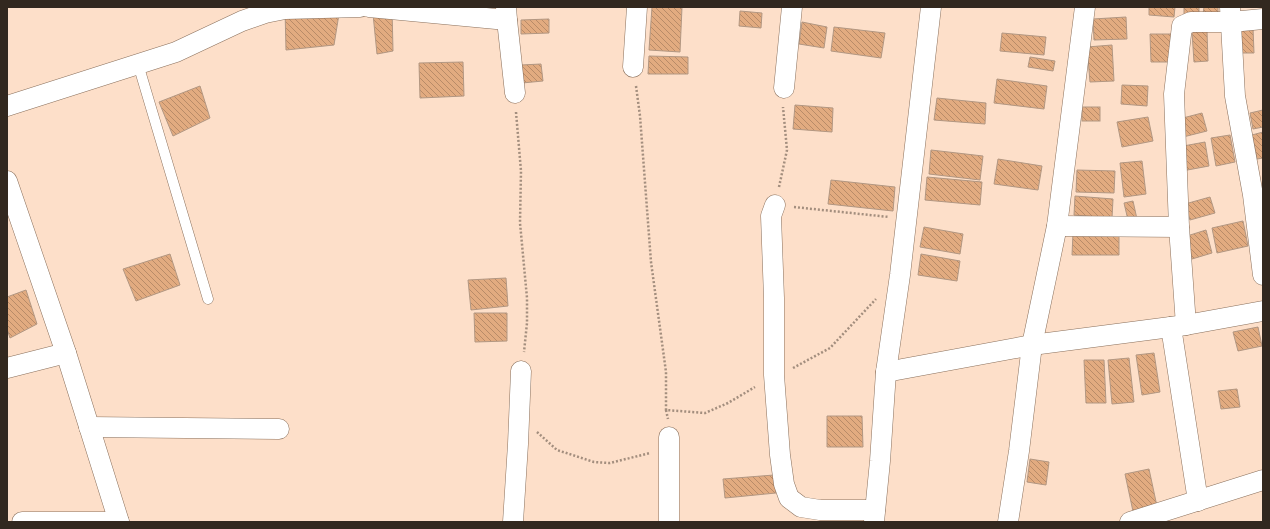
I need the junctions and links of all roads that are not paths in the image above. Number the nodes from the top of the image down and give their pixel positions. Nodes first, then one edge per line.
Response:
1 (360, 7) edge
2 (369, 7) edge
3 (637, 7) edge
4 (792, 7) edge
5 (932, 7) edge
6 (1085, 7) edge
7 (506, 14) edge
8 (1230, 14) edge
9 (1263, 19) edge
10 (138, 64) junction
11 (633, 67) road end
12 (784, 88) road end
13 (515, 93) road end
14 (7, 106) edge
15 (7, 181) edge
16 (1258, 194) edge
17 (775, 206) road end
18 (1057, 226) junction
19 (1179, 227) junction
20 (1263, 275) edge
21 (208, 299) dead end
22 (1263, 311) edge
23 (1179, 326) junction
24 (1032, 345) junction
25 (66, 352) junction
26 (7, 368) edge
27 (522, 371) road end
28 (886, 372) junction
29 (90, 427) junction
30 (279, 429) dead end
31 (669, 437) road end
32 (1263, 480) edge
33 (1198, 501) junction
34 (874, 516) edge
35 (22, 522) edge
36 (119, 522) edge
37 (513, 522) edge
38 (669, 522) edge
39 (1008, 522) edge
40 (1130, 522) edge

1 - 10 street
2 - 7 street
3 - 11 street
4 - 12 street
5 - 28 street
6 - 18 street
7 - 13 street
8 - 9 street
8 - 16 street
8 - 19 street
10 - 14 street
10 - 21 lane
15 - 25 street
16 - 20 street
17 - 34 street
18 - 19 street
18 - 24 street
19 - 23 street
22 - 23 street
23 - 24 street
23 - 33 street
24 - 28 street
24 - 39 street
25 - 26 street
25 - 29 street
27 - 37 street
28 - 34 street
29 - 30 street
29 - 36 street
31 - 38 street
32 - 33 street
33 - 40 street
35 - 36 street

